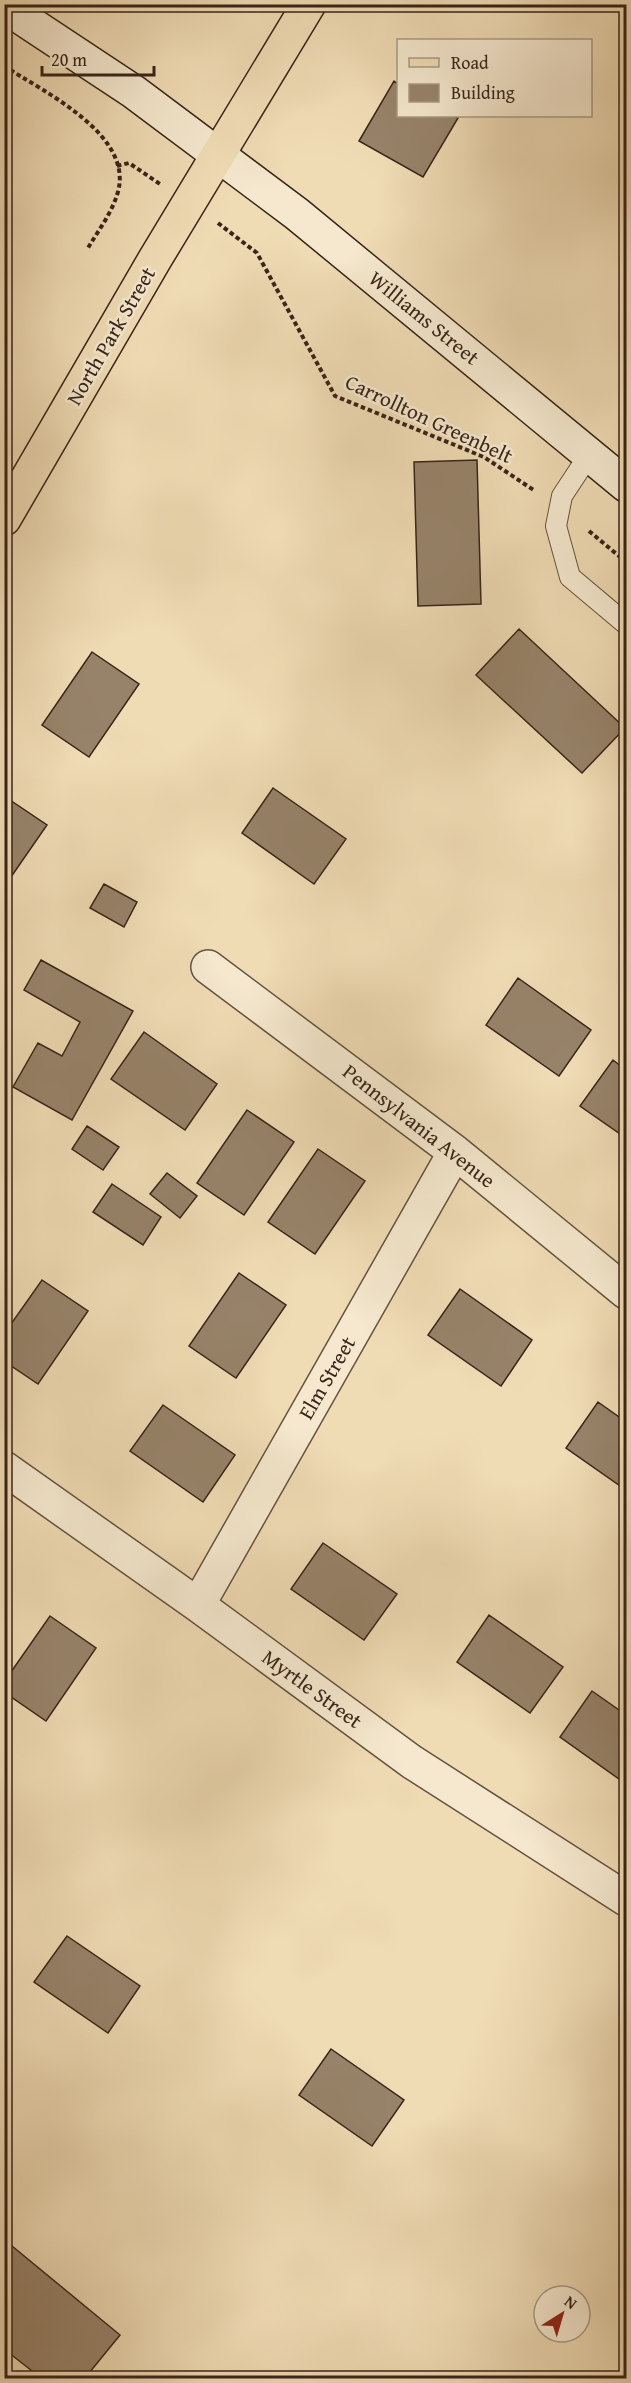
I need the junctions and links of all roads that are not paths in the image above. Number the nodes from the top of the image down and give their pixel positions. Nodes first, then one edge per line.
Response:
1 (309, 4) edge
2 (4, 6) edge
3 (219, 154) junction
4 (589, 455) junction
5 (627, 484) edge
6 (4, 519) edge
7 (627, 624) edge
8 (208, 967) dead end
9 (455, 1152) junction
10 (627, 1292) edge
11 (4, 1468) edge
12 (198, 1605) junction
13 (627, 1899) edge

1 - 3 main road, North Park Street
2 - 3 street, Williams Street
3 - 4 street, Williams Street
3 - 6 main road, North Park Street
4 - 5 street, Williams Street
4 - 7 lane
8 - 9 street, Pennsylvania Avenue
9 - 10 street, Pennsylvania Avenue
9 - 12 street, Elm Street
11 - 12 street, Myrtle Street
12 - 13 street, Myrtle Street

